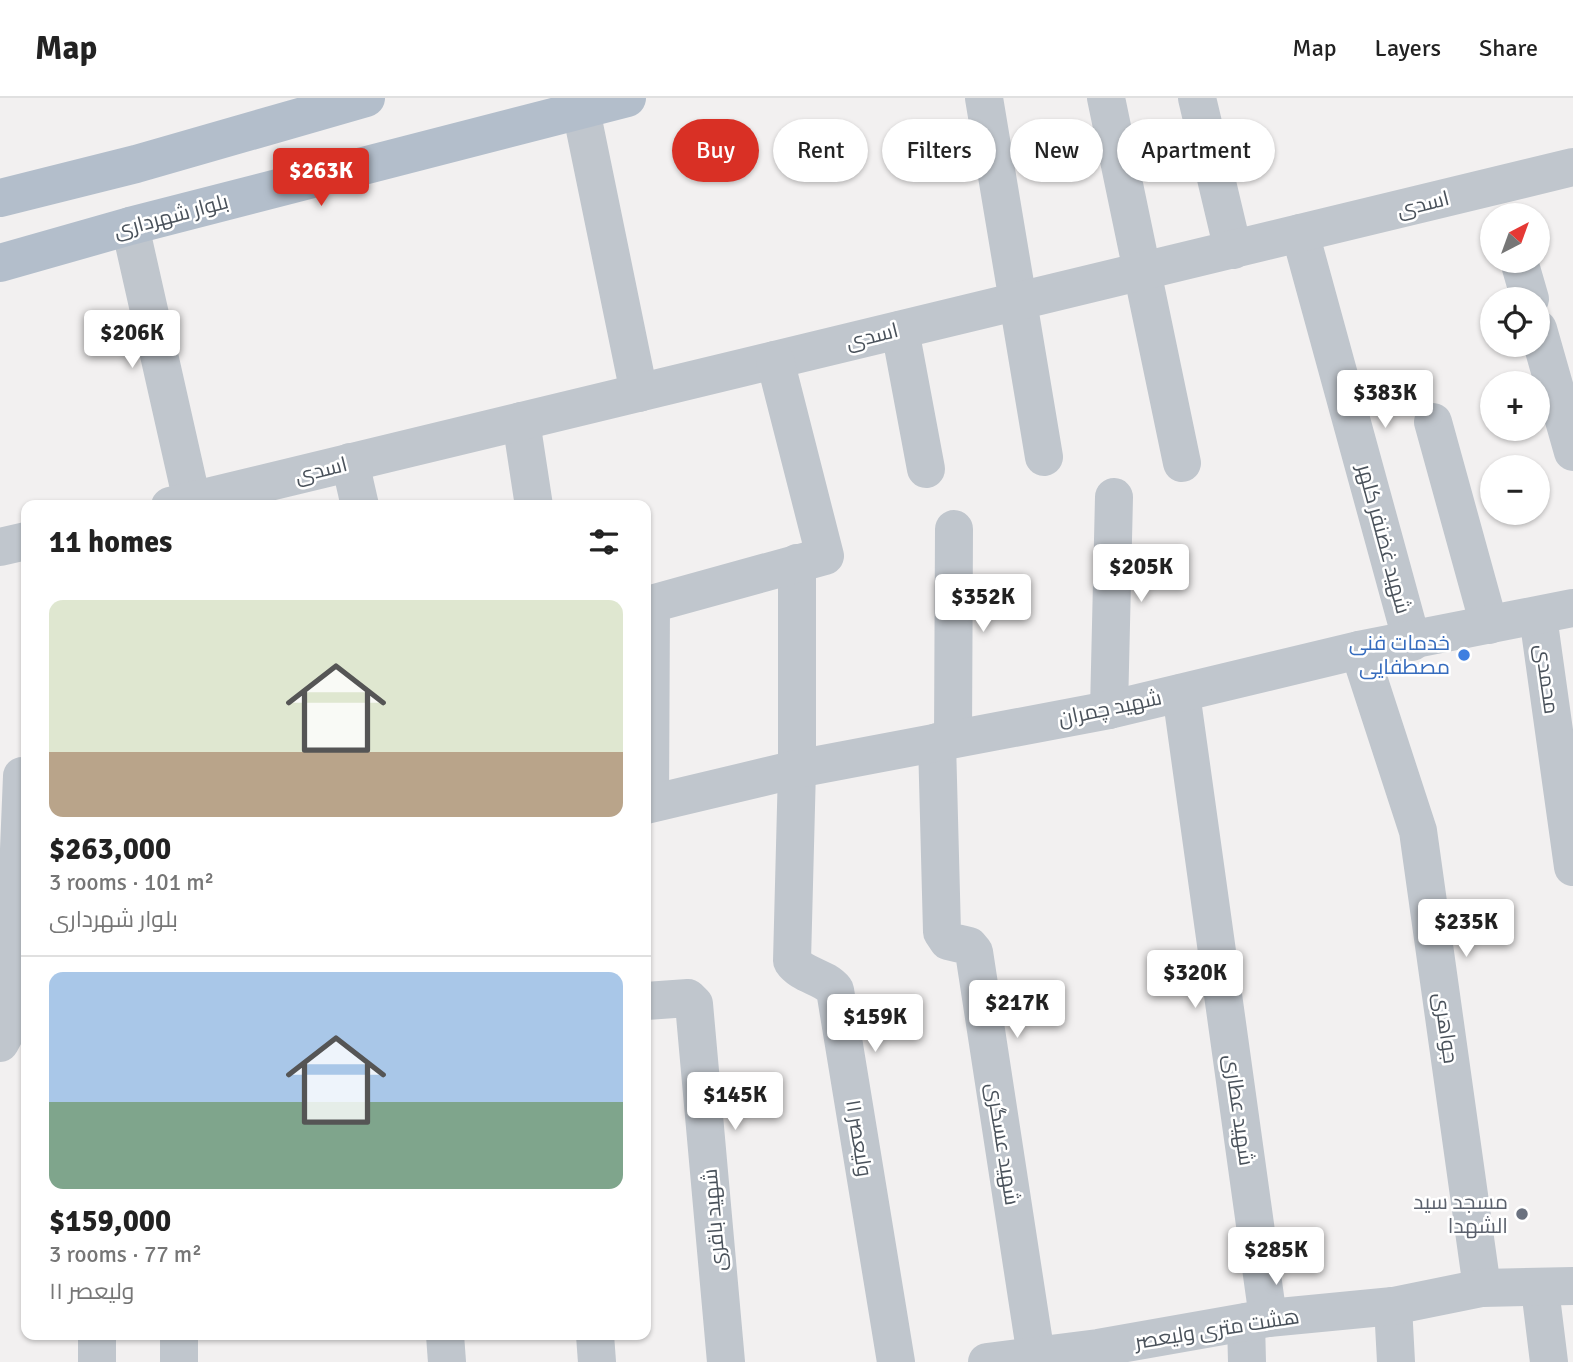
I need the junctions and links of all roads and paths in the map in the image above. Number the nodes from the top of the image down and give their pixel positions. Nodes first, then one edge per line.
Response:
1 (366, 98) edge
2 (627, 98) edge
3 (985, 98) edge
4 (1106, 98) edge
5 (1197, 98) edge
6 (581, 110) junction
7 (1573, 167) edge
8 (0, 198) edge
9 (1502, 200) edge
10 (130, 226) junction
11 (1300, 233) junction
12 (1233, 250) junction
13 (0, 263) edge
14 (1141, 272) junction
15 (1018, 301) junction
16 (900, 330) junction
17 (1546, 357) edge
18 (775, 360) junction
19 (639, 393) junction
20 (521, 421) junction
21 (1433, 422) dead end
22 (1573, 452) edge
23 (1044, 457) dead end
24 (350, 462) junction
25 (1182, 463) dead end
26 (926, 469) dead end
27 (1114, 496) dead end
28 (234, 498) edge
29 (180, 500) edge
30 (213, 500) edge
31 (359, 500) edge
32 (533, 500) edge
33 (954, 528) dead end
34 (21, 542) edge
35 (0, 547) edge
36 (797, 563) junction
37 (1555, 612) edge
38 (1489, 625) junction
39 (1412, 642) junction
40 (1359, 650) junction
41 (651, 654) edge
42 (1181, 694) junction
43 (1109, 710) junction
44 (945, 740) junction
45 (797, 769) junction
46 (21, 796) edge
47 (651, 803) edge
48 (1573, 867) edge
49 (15, 917) edge
50 (651, 1000) edge
51 (0, 1043) edge
52 (1557, 1287) edge
53 (1482, 1288) junction
54 (1393, 1306) junction
55 (1257, 1320) junction
56 (97, 1340) edge
57 (179, 1340) edge
58 (445, 1340) edge
59 (595, 1340) edge
60 (1098, 1355) edge
61 (1035, 1356) junction
62 (97, 1362) edge
63 (179, 1362) edge
64 (447, 1362) edge
65 (597, 1362) edge
66 (726, 1362) edge
67 (896, 1362) edge
68 (987, 1362) edge
69 (1247, 1362) edge
70 (1396, 1362) edge
71 (1549, 1362) edge

1 - 8 main road
2 - 6 main road, بلوار شهرداری
3 - 15 street
4 - 14 street
5 - 12 street
6 - 10 main road, بلوار شهرداری
6 - 19 street
7 - 9 street, اسدی
9 - 11 street, اسدی
10 - 13 main road, بلوار شهرداری
10 - 29 street
11 - 12 street, اسدی
11 - 39 street, شهید غضنفر کلهر
12 - 14 street, اسدی
14 - 15 street, اسدی
14 - 25 street
15 - 16 street, اسدی
15 - 23 street
16 - 18 street, اسدی
16 - 26 street
17 - 22 street
18 - 19 street, اسدی
18 - 36 street
19 - 20 street, اسدی
20 - 24 street, اسدی
20 - 32 street
21 - 38 street
24 - 28 street, اسدی
24 - 31 street
27 - 43 street
28 - 30 street, اسدی
33 - 44 street
34 - 35 street
36 - 41 street
36 - 45 street
37 - 38 street, شهید چمران
37 - 48 street, محمدی
38 - 39 street, شهید چمران
39 - 40 street, شهید چمران
40 - 42 street, شهید چمران
40 - 53 street, جواهری
42 - 43 street, شهید چمران
42 - 55 street, شهید عطاری
43 - 44 street, شهید چمران
44 - 45 street, شهید چمران
44 - 61 street, شهید عسگری
45 - 47 street, شهید چمران
45 - 67 street, ولیعصر ۱۱
46 - 49 street
49 - 51 street
50 - 66 street, شهید باقری
52 - 53 street, هشت متری ولیعصر
52 - 71 street
53 - 54 street, هشت متری ولیعصر
54 - 55 street, هشت متری ولیعصر
54 - 70 street
55 - 60 street, هشت متری ولیعصر
55 - 69 street, شهید عطاری
56 - 62 street
57 - 63 street
58 - 64 street
59 - 65 street
60 - 61 street, هشت متری ولیعصر
61 - 68 street, هشت متری ولیعصر

